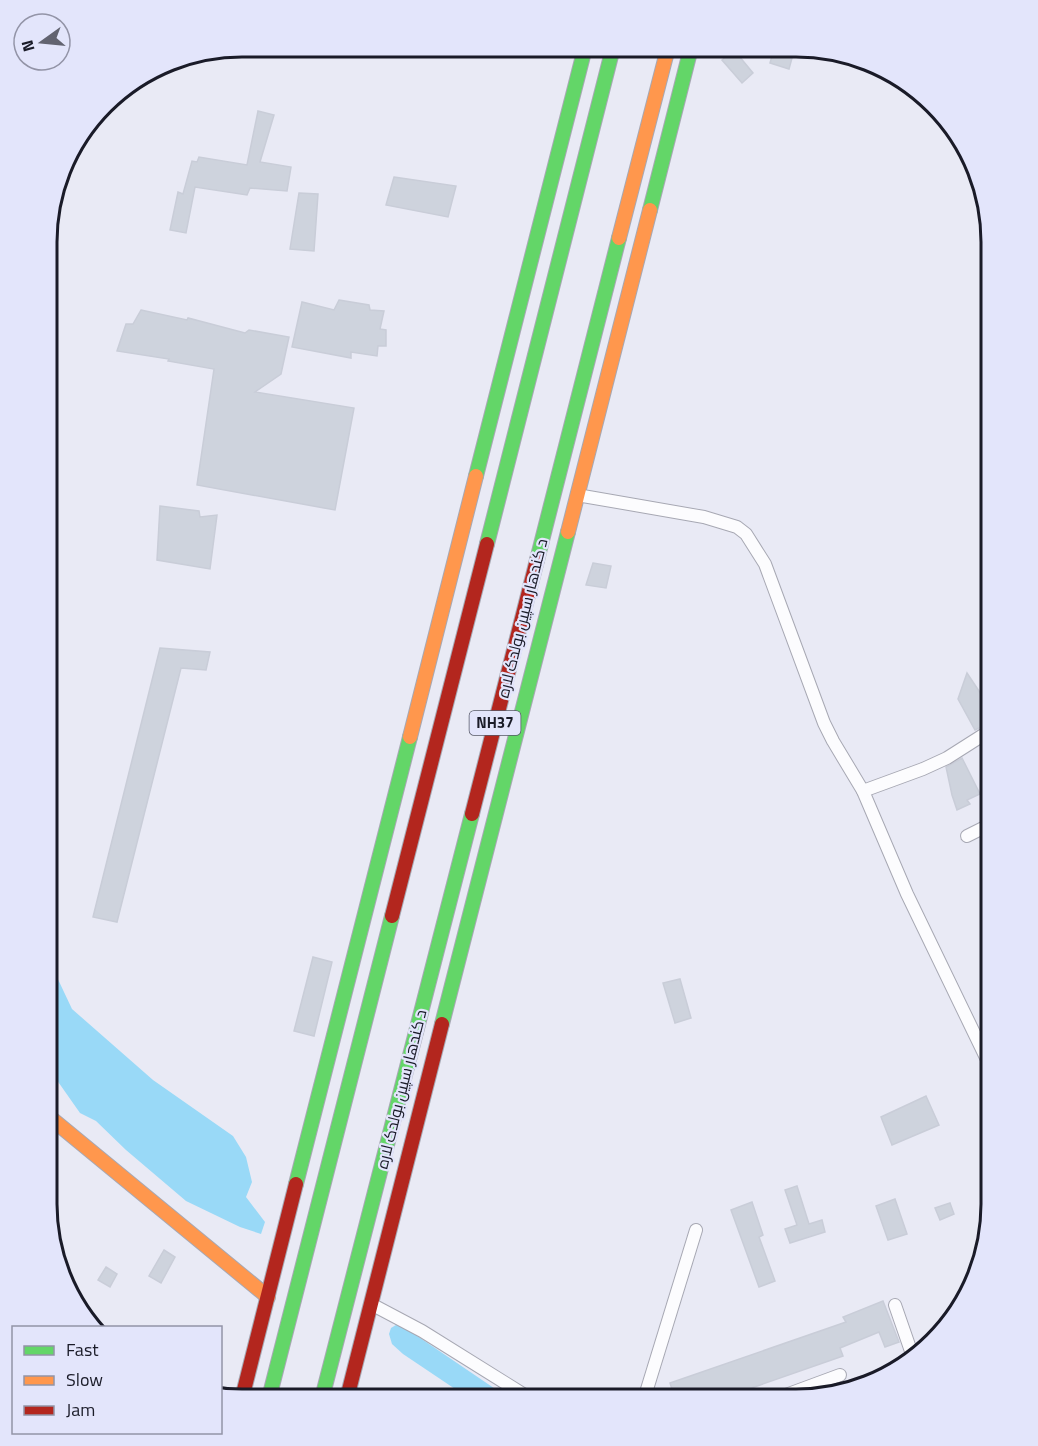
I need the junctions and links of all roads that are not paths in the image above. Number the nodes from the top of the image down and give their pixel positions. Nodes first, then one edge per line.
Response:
1 (583, 57) edge
2 (611, 57) edge
3 (666, 57) edge
4 (689, 57) edge
5 (577, 495) junction
6 (981, 736) edge
7 (863, 791) junction
8 (981, 829) edge
9 (967, 836) dead end
10 (981, 1047) edge
11 (57, 1123) edge
12 (696, 1230) dead end
13 (268, 1297) junction
14 (371, 1304) junction
15 (895, 1305) dead end
16 (910, 1349) edge
17 (840, 1375) dead end
18 (806, 1388) edge
19 (244, 1389) edge
20 (271, 1389) edge
21 (324, 1389) edge
22 (349, 1389) edge
23 (515, 1389) edge
24 (647, 1389) edge

1 - 13 main road
2 - 20 main road, NH37
3 - 21 main road, د کندهار سپین بولدک لاره / NH37
4 - 5 main road
5 - 7 street
5 - 14 main road
6 - 7 street
7 - 10 street
8 - 9 street
11 - 13 main road
12 - 24 street
13 - 19 main road
14 - 22 main road
14 - 23 street
15 - 16 street
17 - 18 street

